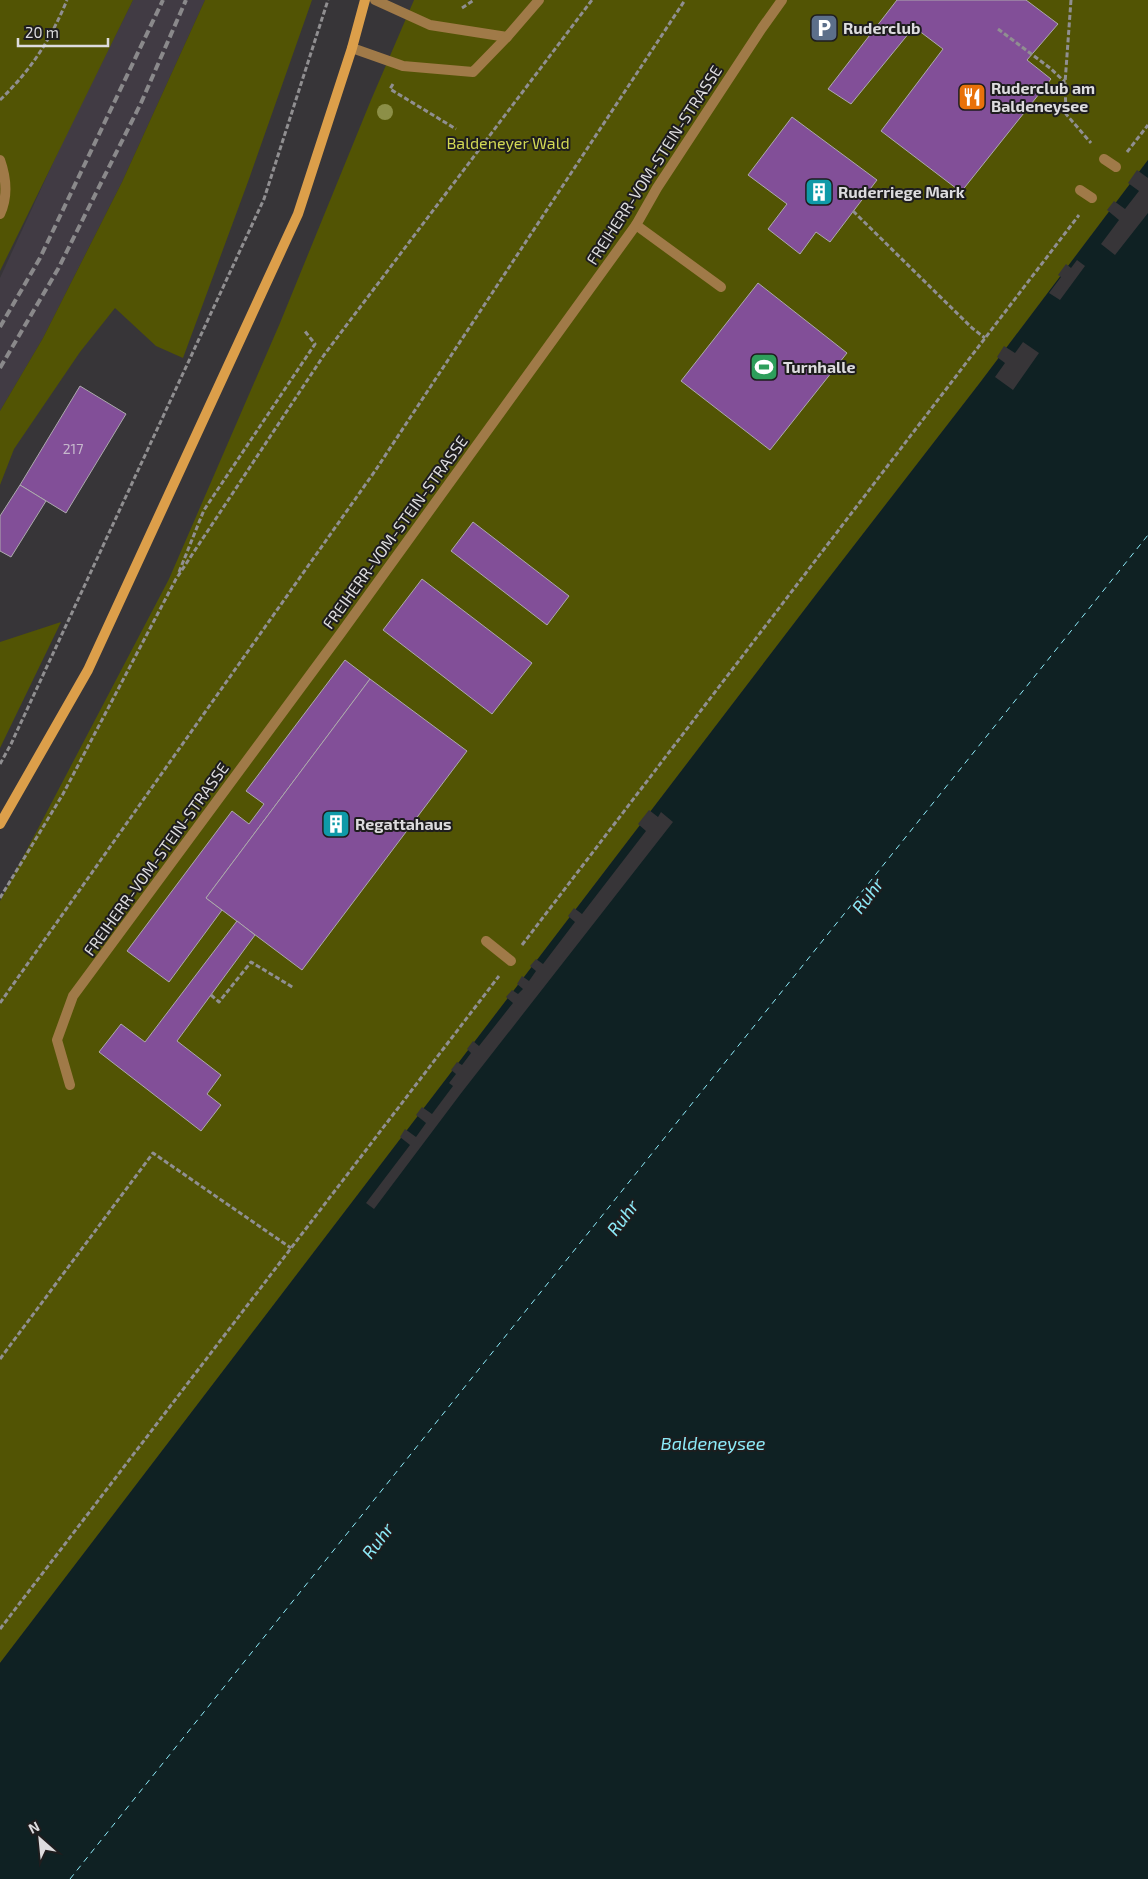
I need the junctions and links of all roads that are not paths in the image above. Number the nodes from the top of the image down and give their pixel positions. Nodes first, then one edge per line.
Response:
1 (365, 0) edge
2 (375, 0) edge
3 (539, 0) edge
4 (782, 0) edge
5 (508, 37) junction
6 (352, 48) junction
7 (1104, 159) road end
8 (0, 160) edge
9 (1116, 167) road end
10 (1080, 190) dead end
11 (1092, 198) road end
12 (0, 214) edge
13 (636, 225) junction
14 (721, 287) dead end
15 (0, 824) edge
16 (486, 941) dead end
17 (511, 961) road end
18 (70, 1085) dead end

1 - 6 main road
2 - 5 street
3 - 5 street
4 - 13 street, FREIHERR-VOM-STEIN-STRASSE
5 - 6 street
6 - 15 main road
7 - 9 street
8 - 12 street
10 - 11 street
13 - 14 street
13 - 18 street, FREIHERR-VOM-STEIN-STRASSE
16 - 17 street

